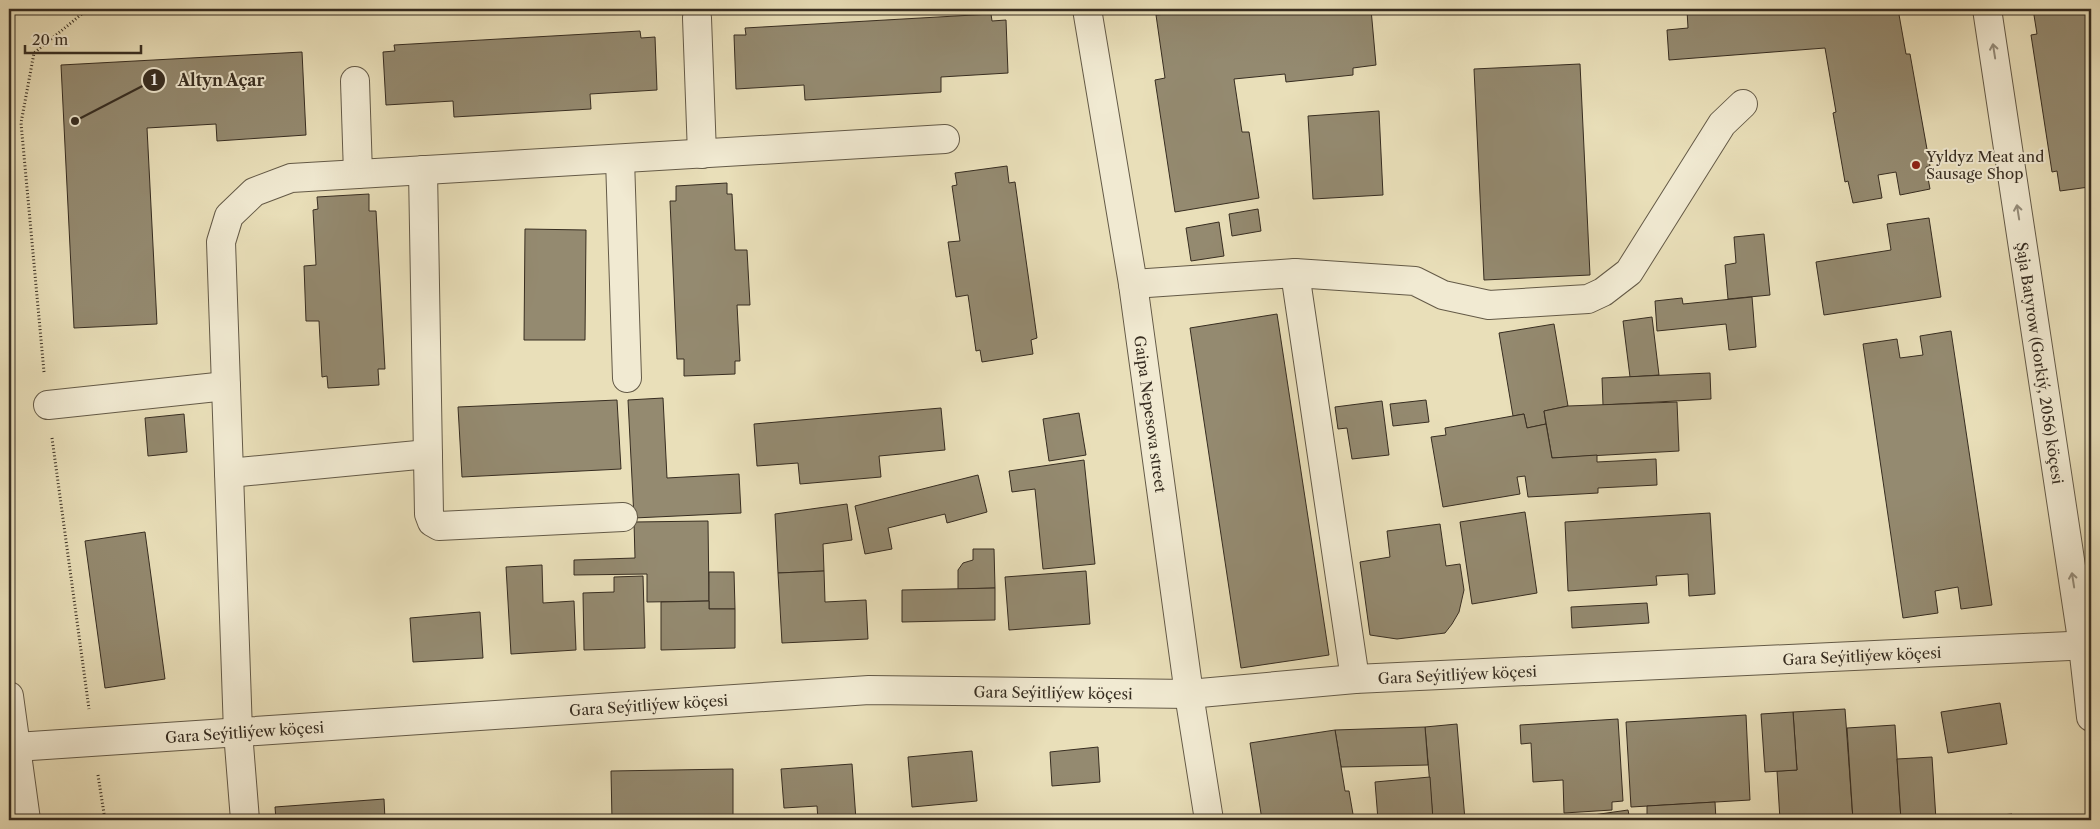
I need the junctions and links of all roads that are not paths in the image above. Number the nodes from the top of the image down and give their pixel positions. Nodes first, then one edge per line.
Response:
1 (1087, 9) edge
2 (1987, 9) edge
3 (697, 18) dead end
4 (355, 81) dead end
5 (1743, 104) dead end
6 (945, 139) dead end
7 (702, 154) junction
8 (620, 159) junction
9 (424, 170) junction
10 (358, 174) junction
11 (1295, 273) junction
12 (1133, 284) junction
13 (627, 378) dead end
14 (226, 386) junction
15 (48, 405) dead end
16 (428, 454) junction
17 (229, 473) junction
18 (623, 517) dead end
19 (2087, 646) edge
20 (1355, 679) junction
21 (1189, 694) junction
22 (9, 696) edge
23 (2091, 717) edge
24 (238, 732) junction
25 (16, 747) junction
26 (26, 820) edge
27 (245, 820) edge
28 (1209, 820) edge

1 - 12 street, Gaipa Nepesova street
19 -> 2 street, Şaja Batyrow (Gorkiý, 2056) köçesi
3 - 7 street
4 - 10 street
5 - 11 street
6 - 7 street
7 - 8 street
8 - 9 street
8 - 13 street
9 - 10 street
9 - 16 street
10 - 14 street
11 - 12 street
11 - 20 street
12 - 21 street, Gaipa Nepesova street
14 - 15 street
14 - 17 street
16 - 17 street
16 - 18 street
17 - 24 street
19 - 20 street, Gara Seýitliýew köçesi
19 - 23 street, Şaja Batyrow (Gorkiý, 2056) köçesi
20 - 21 street, Gara Seýitliýew köçesi
21 - 24 street, Gara Seýitliýew köçesi
21 - 28 street, Gaipa Nepesova street
22 - 25 street
24 - 25 street, Gara Seýitliýew köçesi
24 - 27 street
25 - 26 street

